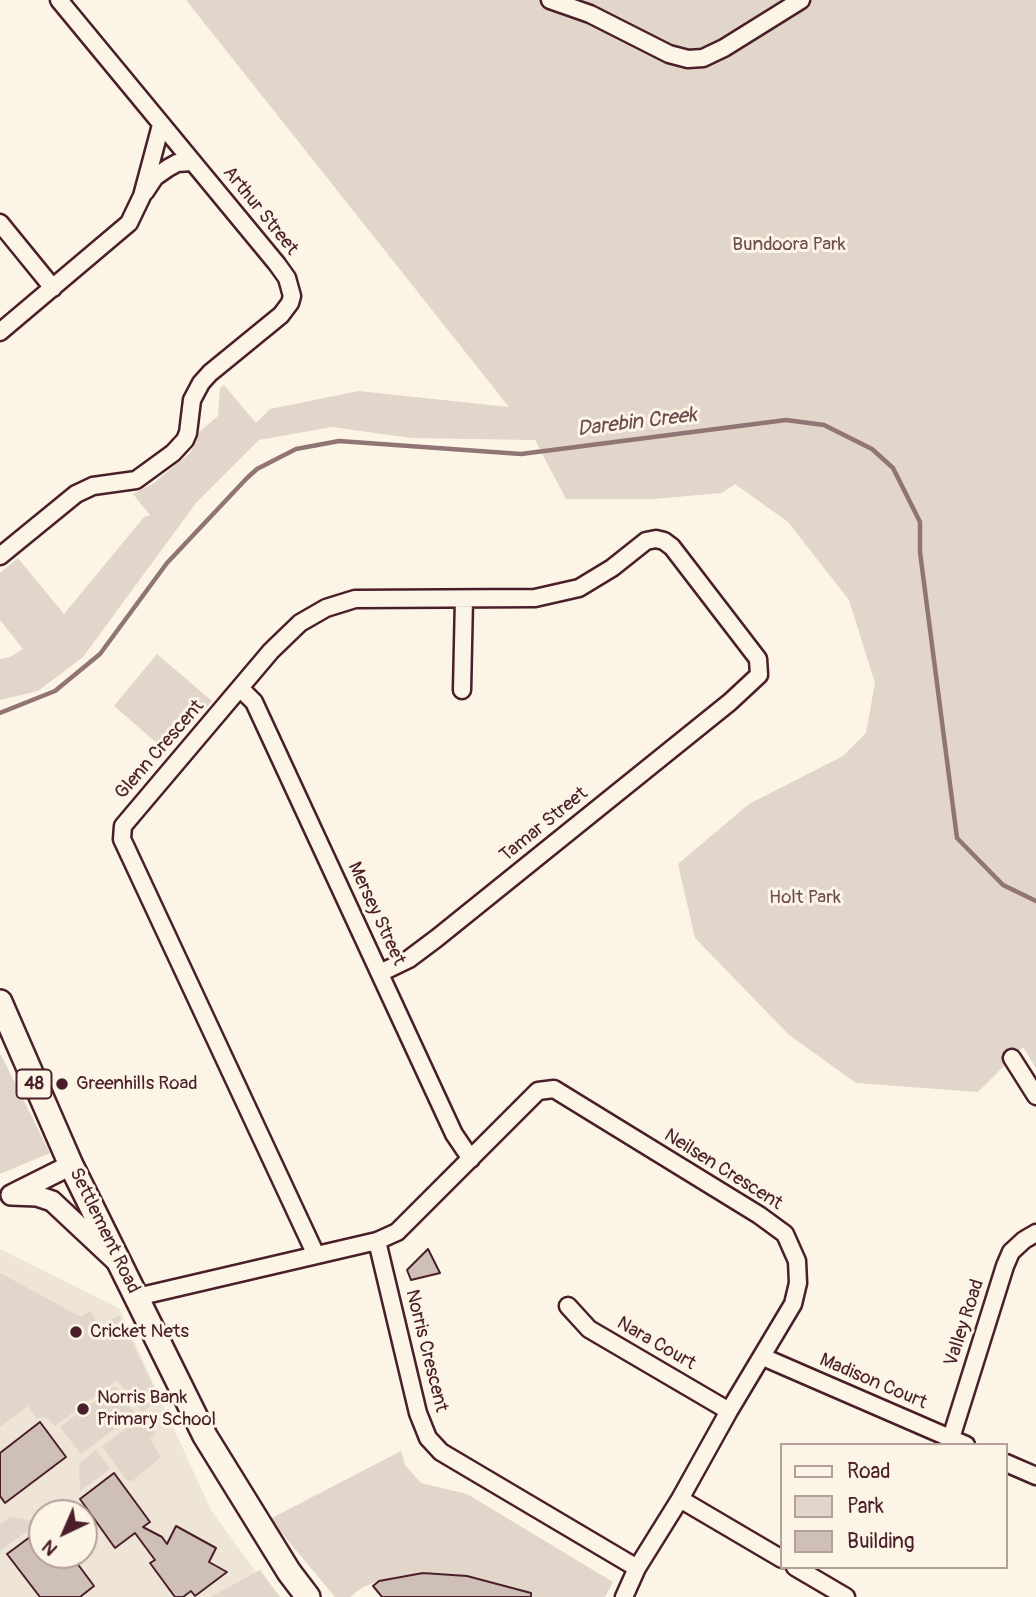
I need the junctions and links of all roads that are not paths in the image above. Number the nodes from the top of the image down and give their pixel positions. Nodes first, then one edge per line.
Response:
1 (59, 0) edge
2 (550, 0) edge
3 (801, 0) edge
4 (161, 125) junction
5 (192, 162) junction
6 (142, 197) junction
7 (0, 223) edge
8 (54, 288) junction
9 (0, 332) edge
10 (0, 556) edge
11 (612, 568) joint
12 (464, 599) junction
13 (240, 689) junction
14 (462, 690) dead end
15 (380, 973) junction
16 (0, 1002) edge
17 (1012, 1058) dead end
18 (1036, 1096) edge
19 (471, 1159) junction
20 (71, 1164) junction
21 (6, 1198) edge
22 (1036, 1233) edge
23 (377, 1241) junction
24 (316, 1255) junction
25 (122, 1267) junction
26 (138, 1297) junction
27 (568, 1306) dead end
28 (763, 1357) junction
29 (729, 1411) junction
30 (951, 1438) junction
31 (962, 1443) edge
32 (1008, 1464) edge
33 (1036, 1476) edge
34 (680, 1499) junction
35 (780, 1558) edge
36 (637, 1568) junction
37 (798, 1569) edge
38 (308, 1597) edge
39 (624, 1597) edge
40 (846, 1597) edge

1 - 4 street, Arthur Street
2 - 3 street
4 - 5 street, Arthur Street
4 - 6 street
5 - 6 street
5 - 10 street, Arthur Street
6 - 8 street
7 - 8 street
8 - 9 street
11 - 12 street, Glenn Crescent
11 - 15 street, Tamar Street
12 - 13 street, Glenn Crescent
12 - 14 street
13 - 15 street, Mersey Street
13 - 24 street, Glenn Crescent
15 - 19 street, Mersey Street
16 - 20 main road, Settlement Road / 48
17 - 18 street
19 - 23 street, Neilsen Crescent
19 - 28 street, Neilsen Crescent
20 - 21 street
20 - 25 main road, Settlement Road / 48
21 - 25 street
22 - 30 street, Valley Road
23 - 24 street
23 - 36 street, Norris Crescent
24 - 26 street
25 - 26 main road, Settlement Road / 48
26 - 38 main road, Settlement Road / 48
27 - 29 street, Nara Court
28 - 29 street, Neilsen Crescent
28 - 30 street, Madison Court
29 - 34 street, Neilsen Crescent
30 - 31 street, Madison Court
32 - 33 street
34 - 35 street
34 - 36 street, Neilsen Crescent
36 - 39 street
37 - 40 street

